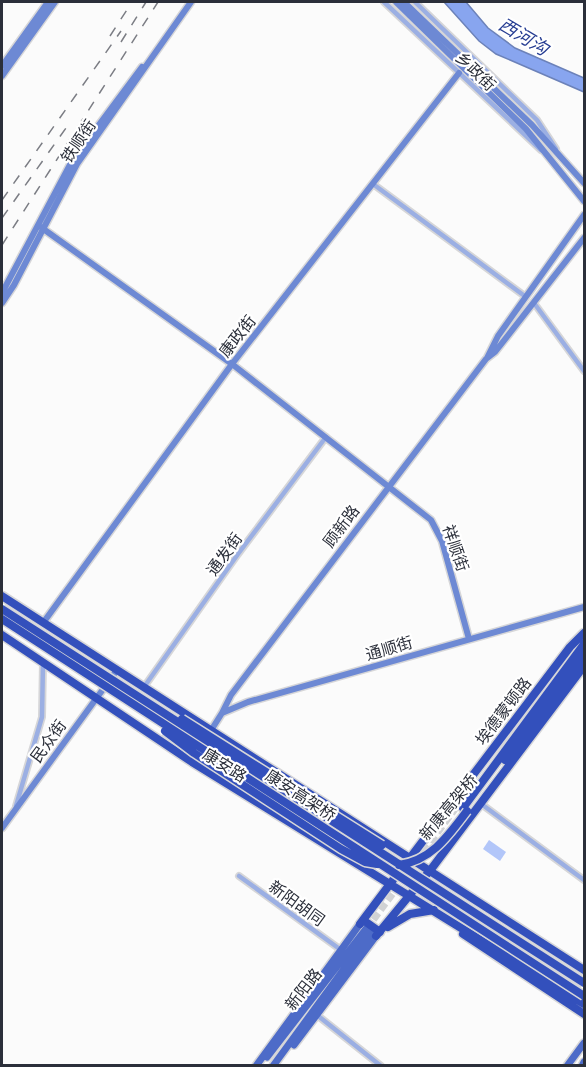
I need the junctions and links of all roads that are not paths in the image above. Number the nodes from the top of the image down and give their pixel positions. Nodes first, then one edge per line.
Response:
1 (48, 2) edge
2 (54, 2) edge
3 (186, 2) edge
4 (191, 2) edge
5 (384, 2) edge
6 (396, 2) edge
7 (404, 2) edge
8 (415, 2) edge
9 (2, 66) edge
10 (459, 73) junction
11 (2, 76) edge
12 (558, 151) junction
13 (550, 158) junction
14 (585, 183) edge
15 (373, 184) junction
16 (585, 201) edge
17 (585, 214) edge
18 (42, 228) junction
19 (585, 238) edge
20 (2, 293) edge
21 (526, 297) junction
22 (2, 303) edge
23 (534, 303) junction
24 (486, 359) junction
25 (232, 364) junction
26 (585, 371) edge
27 (326, 437) junction
28 (388, 486) junction
29 (2, 596) edge
30 (585, 606) edge
31 (2, 609) edge
32 (2, 619) edge
33 (43, 623) junction
34 (585, 634) edge
35 (2, 635) edge
36 (469, 639) junction
37 (585, 644) edge
38 (585, 655) edge
39 (43, 662) junction
40 (585, 666) edge
41 (85, 668) junction
42 (117, 670) junction
43 (144, 687) junction
44 (95, 699) junction
45 (222, 713) junction
46 (212, 730) junction
47 (192, 762) junction
48 (480, 803) junction
49 (15, 810) junction
50 (2, 828) edge
51 (409, 857) junction
52 (434, 875) junction
53 (239, 876) dead end
54 (585, 880) edge
55 (390, 884) junction
56 (410, 895) junction
57 (436, 911) junction
58 (371, 930) junction
59 (340, 950) junction
60 (585, 970) edge
61 (585, 977) edge
62 (585, 983) edge
63 (585, 996) edge
64 (585, 1004) edge
65 (585, 1014) edge
66 (317, 1015) junction
67 (585, 1043) edge
68 (256, 1065) edge
69 (261, 1065) edge
70 (273, 1065) edge
71 (278, 1065) edge
72 (381, 1065) edge
73 (567, 1065) edge

1 - 9 street
2 - 11 street
3 - 20 street, 铁顺街
4 - 18 street, 铁顺街
5 - 10 street, 乡政街
6 - 13 street, 乡政街
7 - 12 street, 乡政街
8 - 12 street, 乡政街
10 - 13 street, 乡政街
10 - 15 street, 康政街
12 - 14 street, 乡政街
13 - 16 street, 乡政街
15 - 21 street
15 - 25 street, 康政街
17 - 21 street, 顾新路
18 - 22 street, 铁顺街
18 - 25 street, 祥顺街
19 - 23 street, 顾新路
21 - 24 street, 顾新路
23 - 24 street, 顾新路
23 - 26 street
24 - 28 street, 顾新路
25 - 27 street, 祥顺街
25 - 33 street, 康政街
27 - 28 street, 祥顺街
27 - 43 street, 通发街
28 - 36 street, 祥顺街
28 - 45 street, 顾新路
29 - 33 highway, 康安路
30 - 36 street, 通顺街
31 - 41 highway, 康安高架桥, bridge
32 - 41 highway, 康安高架桥, bridge
33 - 42 highway, 康安路
34 - 37 highway, 埃德蒙顿路
34 - 55 highway, 埃德蒙顿路
35 - 39 highway, 康安路
36 - 45 street, 通顺街
38 - 41 highway, 新康高架桥, bridge
39 - 44 highway, 康安路
39 - 49 street
40 - 48 highway
41 - 51 highway, bridge
41 - 62 highway, 康安高架桥, bridge
41 - 63 highway, 康安高架桥, bridge
42 - 43 highway, 康安路
42 - 44 street, 民众街
43 - 46 highway, 康安路
44 - 47 highway, 康安路
44 - 49 street, 民众街
45 - 46 street
46 - 47 street
46 - 51 highway, 康安路
47 - 55 highway, 康安路
48 - 54 street
48 - 56 highway
49 - 50 street, 民众街
51 - 52 highway, 康安路
52 - 60 highway
52 - 61 highway
53 - 59 street, 新阳胡同
55 - 56 highway, 康安路
55 - 58 highway, 埃德蒙顿路
56 - 57 highway, 康安路
56 - 58 highway
57 - 58 highway
57 - 64 highway, 康安路
57 - 65 highway, 康安路
58 - 59 main road
58 - 66 main road
58 - 69 main road, 新阳路
58 - 70 main road, 新阳路
59 - 68 main road
66 - 71 main road
66 - 72 street
67 - 73 main road

